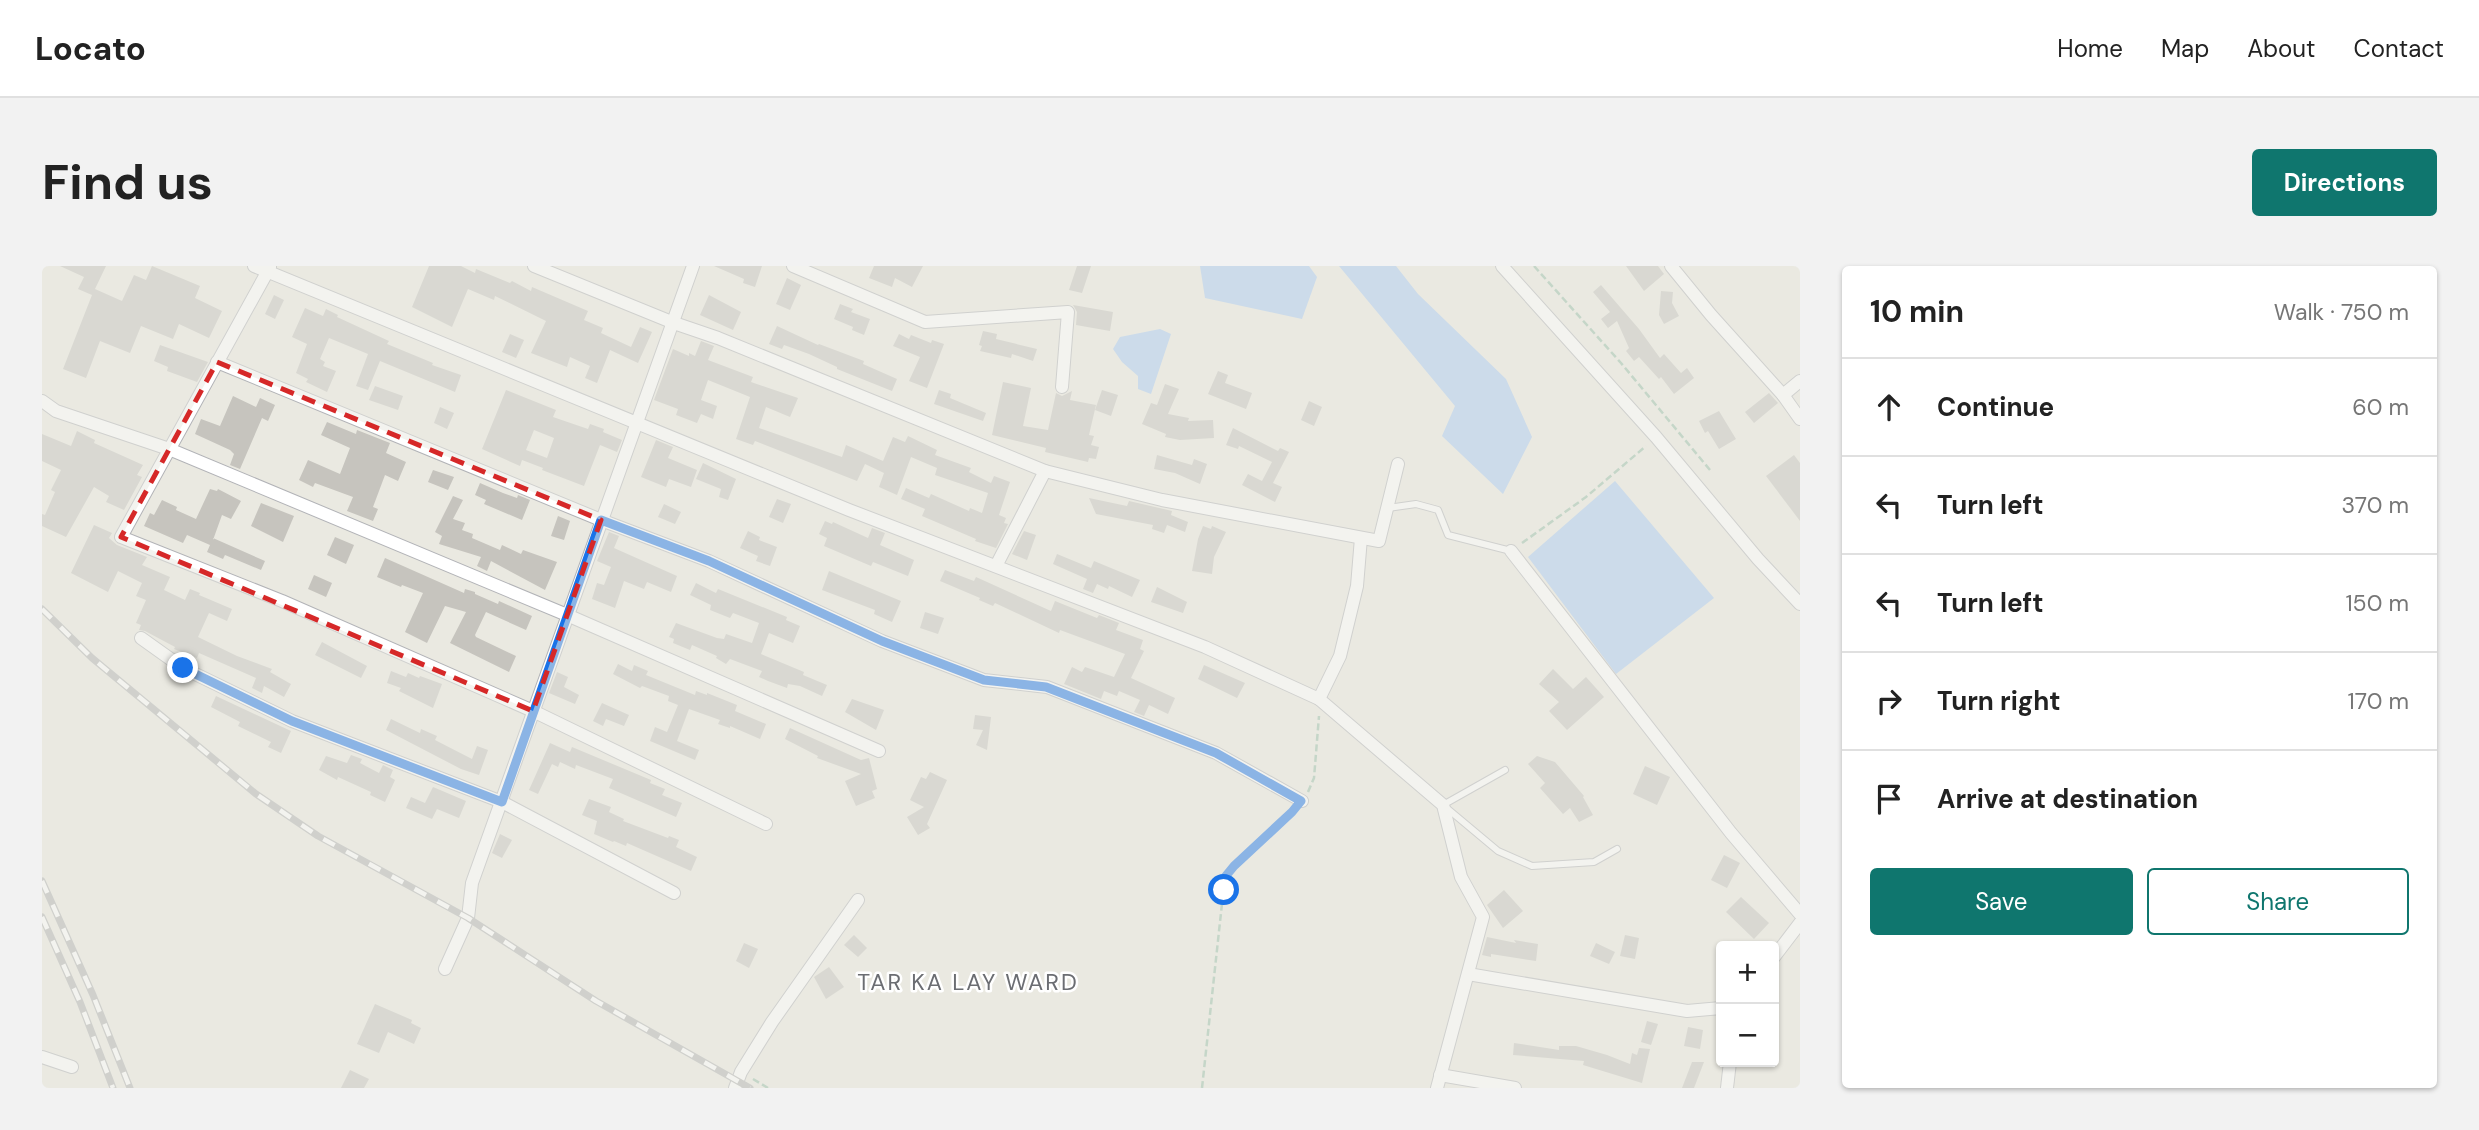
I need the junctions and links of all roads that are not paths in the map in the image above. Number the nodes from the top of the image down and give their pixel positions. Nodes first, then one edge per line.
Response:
1 (254, 266) edge
2 (534, 266) edge
3 (693, 266) edge
4 (793, 266) edge
5 (1502, 266) edge
6 (1671, 266) edge
7 (269, 269) edge
8 (674, 323) junction
9 (217, 362) junction
10 (1800, 381) edge
11 (1062, 387) dead end
12 (1783, 395) junction
13 (42, 401) edge
14 (1800, 419) edge
15 (636, 424) junction
16 (169, 449) junction
17 (1398, 464) dead end
18 (1045, 471) junction
19 (1386, 509) junction
20 (601, 520) junction
21 (1361, 538) junction
22 (1511, 551) joint
23 (996, 566) junction
24 (1800, 604) edge
25 (567, 615) junction
26 (141, 638) dead end
27 (1319, 699) junction
28 (533, 711) junction
29 (879, 751) dead end
30 (1506, 770) dead end
31 (1301, 801) road end
32 (502, 802) junction
33 (1443, 805) junction
34 (766, 824) dead end
35 (1617, 849) dead end
36 (674, 893) dead end
37 (859, 900) dead end
38 (1800, 914) edge
39 (1800, 923) edge
40 (1779, 950) edge
41 (445, 969) dead end
42 (1468, 974) junction
43 (1716, 1008) edge
44 (42, 1057) edge
45 (72, 1067) dead end
46 (1729, 1067) edge
47 (1438, 1082) edge
48 (735, 1088) edge
49 (1515, 1088) edge
50 (1727, 1088) edge

1 - 7 street
2 - 8 street
3 - 8 street
4 - 11 street
5 - 24 street
6 - 12 street
7 - 9 street
7 - 15 street
8 - 15 street
8 - 18 street
9 - 16 street
9 - 20 street
10 - 12 street
12 - 14 street
13 - 16 street
15 - 20 street
15 - 23 street
16 - 25 street
16 - 28 street
17 - 19 street
18 - 21 street
18 - 23 street
19 - 21 street
19 - 22 lane
20 - 25 street
20 - 31 street
21 - 27 street
22 - 38 street
23 - 27 street
25 - 28 street
25 - 29 street
26 - 32 street
27 - 33 street
28 - 32 street
28 - 34 street
30 - 33 lane
32 - 36 street
32 - 41 street
33 - 35 lane
33 - 42 street
37 - 48 street
39 - 40 street
42 - 43 street
42 - 47 street
44 - 45 street
46 - 50 street
47 - 49 street

